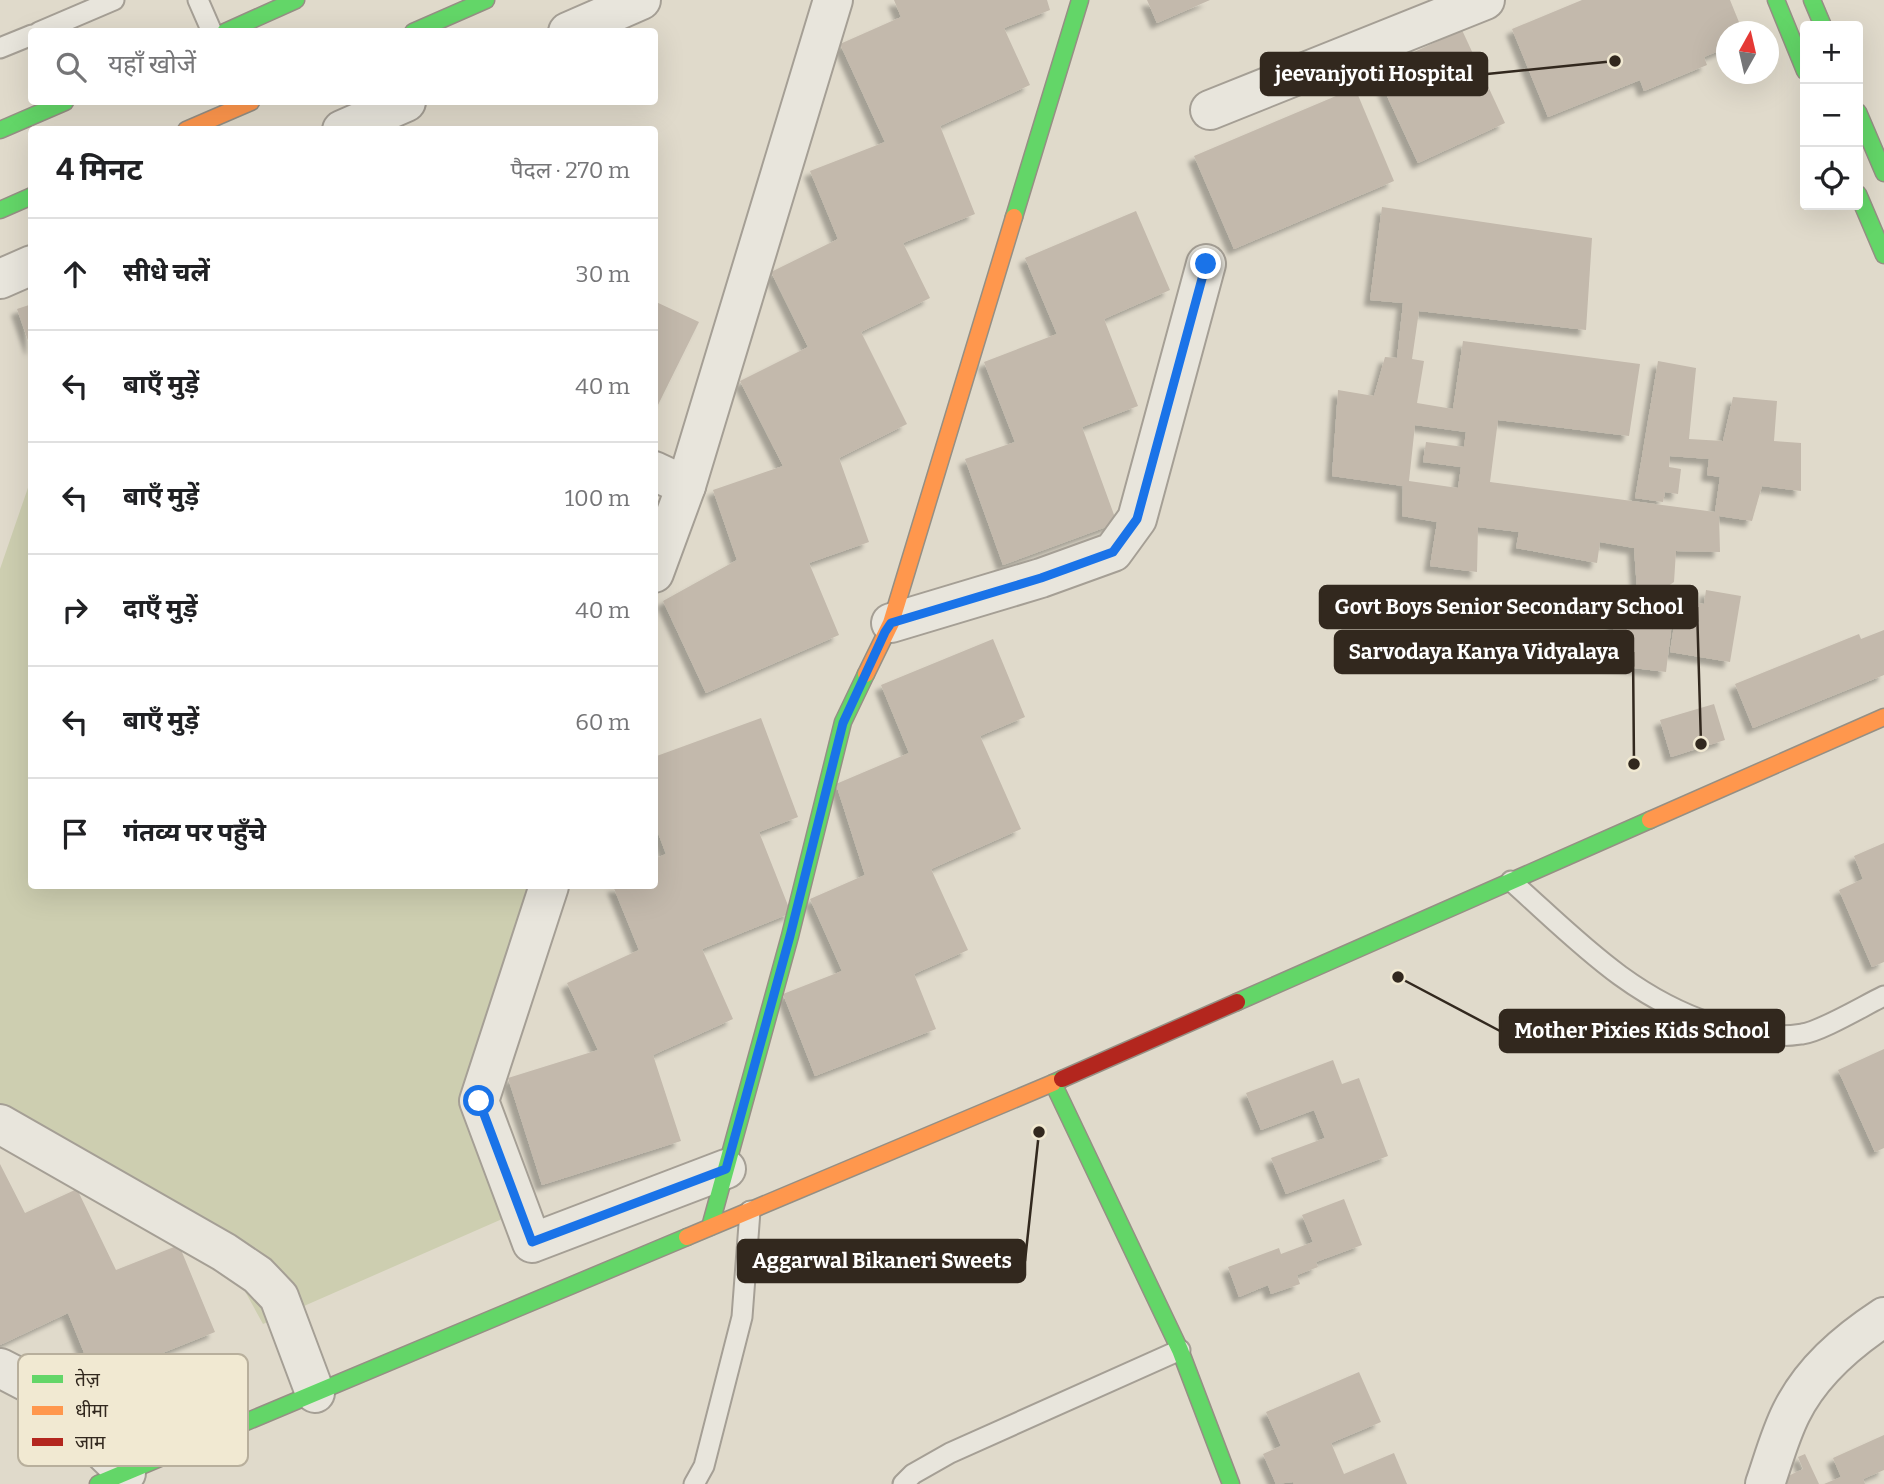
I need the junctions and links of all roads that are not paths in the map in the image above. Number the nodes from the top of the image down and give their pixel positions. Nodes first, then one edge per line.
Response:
1 (114, 0) edge
2 (198, 0) edge
3 (296, 0) edge
4 (486, 0) edge
5 (641, 0) edge
6 (833, 0) edge
7 (1080, 0) edge
8 (1485, 0) edge
9 (1776, 0) edge
10 (1812, 0) edge
11 (1821, 21) edge
12 (48, 28) edge
13 (210, 28) edge
14 (234, 28) edge
15 (422, 28) edge
16 (577, 28) edge
17 (28, 36) edge
18 (0, 48) edge
19 (1800, 59) edge
20 (58, 105) edge
21 (244, 105) edge
22 (399, 105) edge
23 (1210, 110) dead end
24 (1863, 124) edge
25 (195, 126) edge
26 (351, 126) edge
27 (0, 130) edge
28 (1884, 173) edge
29 (28, 198) edge
30 (1863, 206) edge
31 (0, 210) edge
32 (1884, 255) edge
33 (1206, 264) dead end
34 (28, 267) edge
35 (0, 279) edge
36 (670, 478) edge
37 (658, 549) edge
38 (891, 623) junction
39 (1884, 717) edge
40 (1511, 881) junction
41 (548, 889) edge
42 (1884, 996) edge
43 (1053, 1083) junction
44 (0, 1124) edge
45 (726, 1169) junction
46 (750, 1211) junction
47 (709, 1227) junction
48 (1884, 1317) edge
49 (1180, 1350) junction
50 (0, 1368) edge
51 (18, 1377) edge
52 (315, 1393) junction
53 (248, 1423) edge
54 (107, 1466) edge
55 (151, 1466) edge
56 (119, 1480) edge
57 (694, 1484) edge
58 (903, 1484) edge
59 (1231, 1484) edge
60 (1765, 1484) edge

1 - 12 lane
2 - 13 lane
3 - 14 street
4 - 15 street
5 - 16 street
6 - 36 street
7 - 38 street
8 - 23 street
9 - 19 street
10 - 11 street
17 - 18 lane
20 - 27 street
21 - 25 street
22 - 26 street
24 - 28 street
29 - 31 street
30 - 32 street
33 - 38 street
34 - 35 street
36 - 37 street
38 - 45 street
39 - 40 street
40 - 42 lane
40 - 43 street
41 - 45 street
43 - 46 street
43 - 49 street
44 - 52 street
45 - 47 street
46 - 47 street
46 - 57 lane
47 - 52 street
48 - 60 street
49 - 58 lane
49 - 59 street
50 - 51 street
52 - 53 street
54 - 56 street
55 - 56 street

